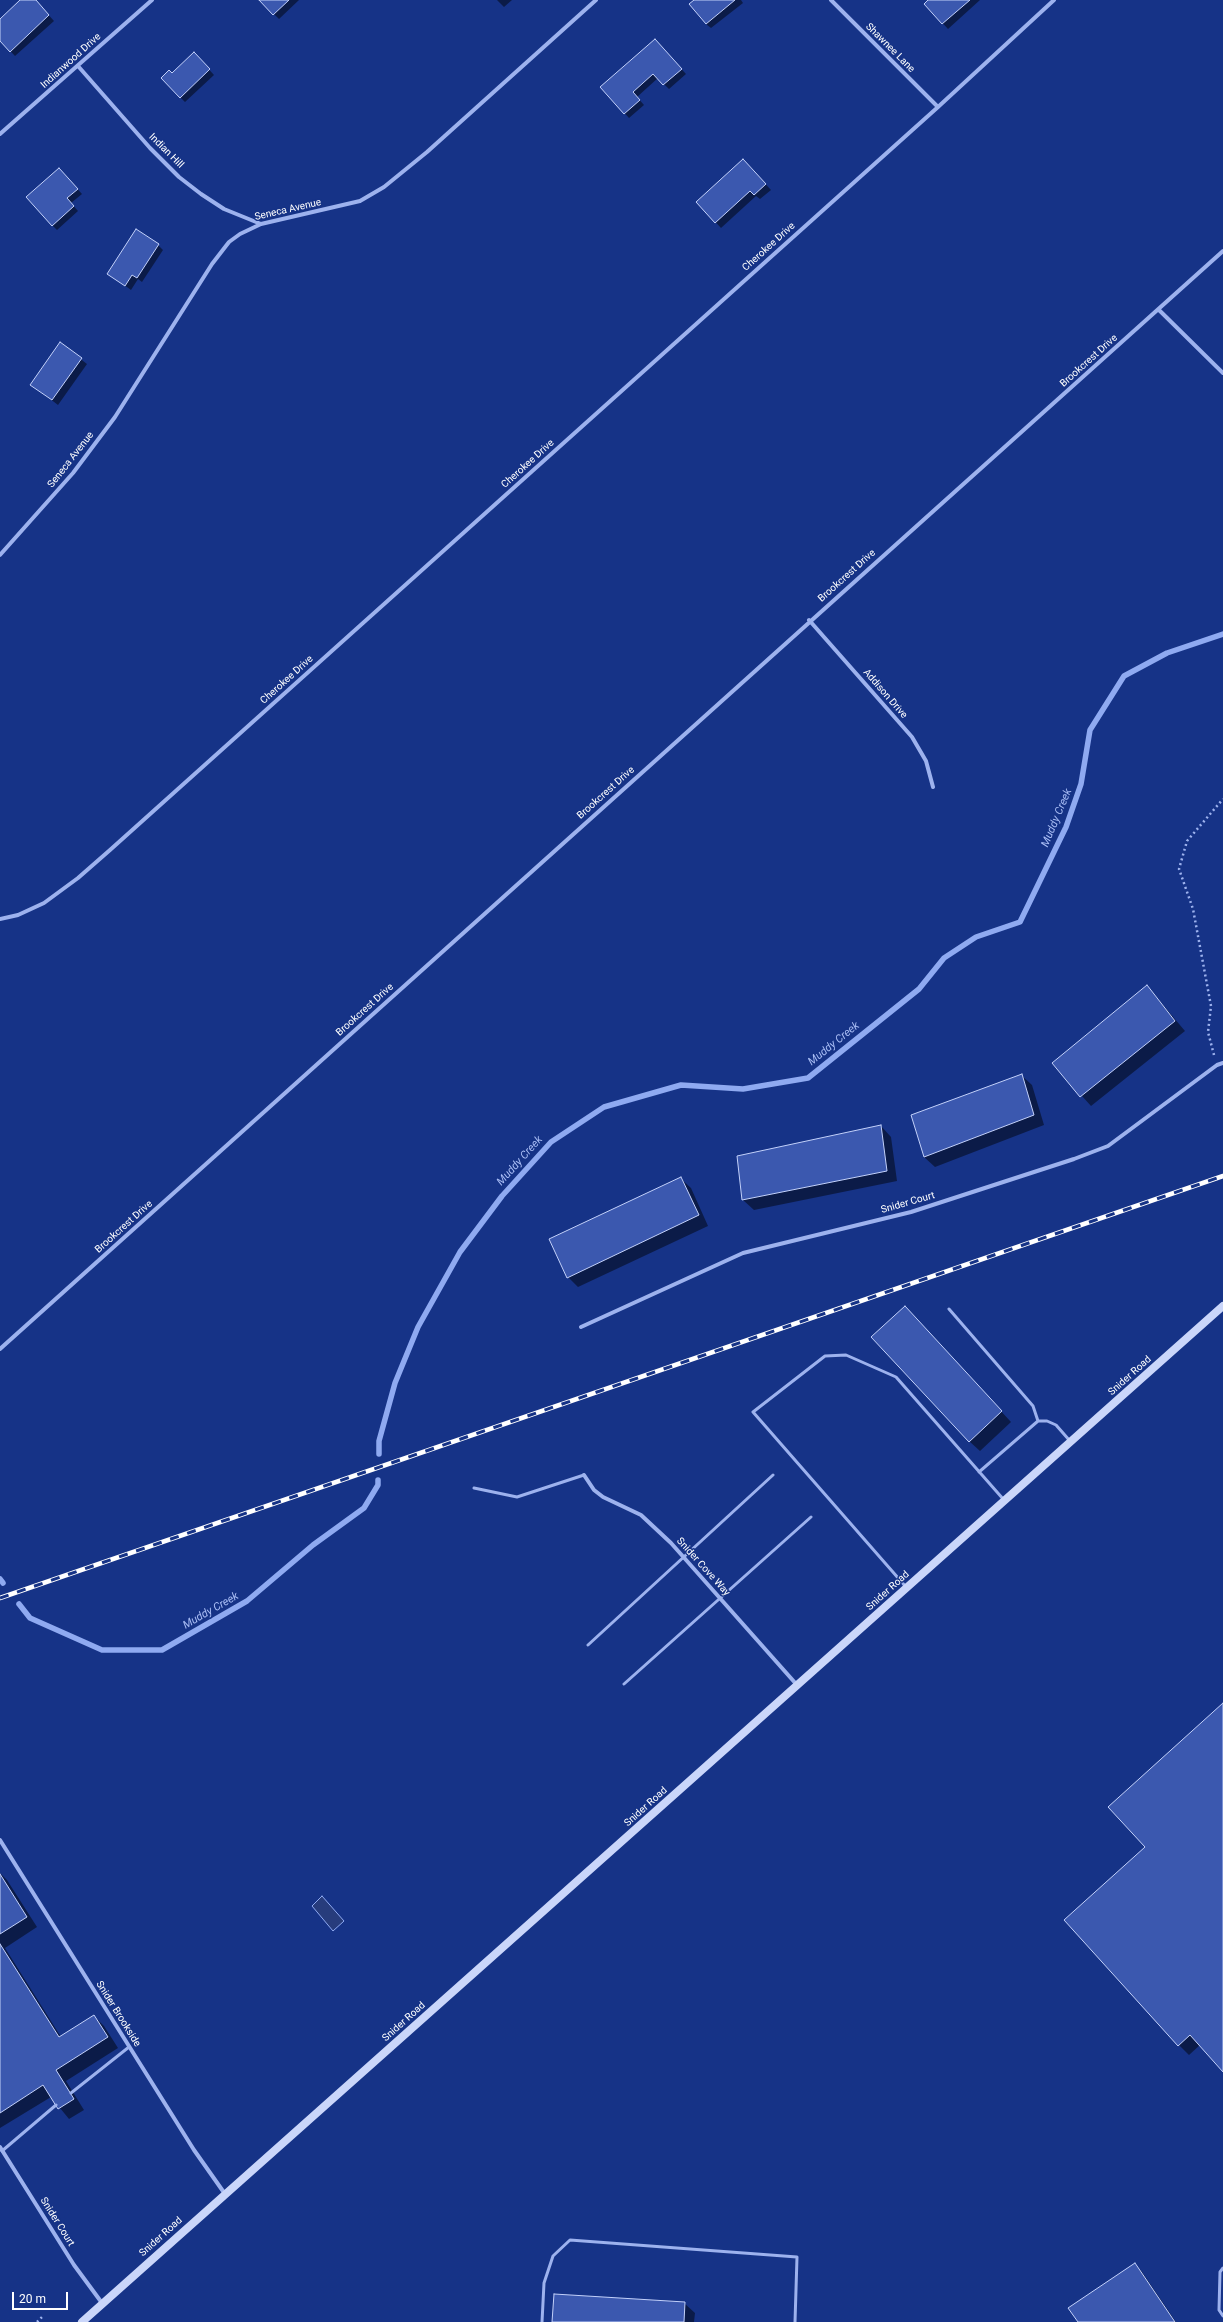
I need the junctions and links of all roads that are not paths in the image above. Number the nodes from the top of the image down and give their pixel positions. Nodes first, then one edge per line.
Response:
1 (152, 0) edge
2 (596, 0) edge
3 (831, 0) edge
4 (1054, 0) edge
5 (78, 66) junction
6 (938, 107) junction
7 (0, 134) edge
8 (261, 224) junction
9 (1223, 251) edge
10 (1159, 310) junction
11 (1223, 372) edge
12 (0, 555) edge
13 (809, 620) junction
14 (933, 787) dead end
15 (0, 919) edge
16 (1223, 1063) edge
17 (1223, 1306) edge
18 (949, 1309) dead end
19 (581, 1327) dead end
20 (0, 1349) edge
21 (1038, 1421) junction
22 (1071, 1442) junction
23 (979, 1472) junction
24 (584, 1475) joint
25 (774, 1475) dead end
26 (474, 1488) dead end
27 (1004, 1501) junction
28 (810, 1517) dead end
29 (683, 1556) junction
30 (907, 1588) junction
31 (719, 1598) junction
32 (588, 1645) dead end
33 (624, 1684) dead end
34 (797, 1686) junction
35 (0, 1840) edge
36 (129, 2047) junction
37 (71, 2094) dead end
38 (56, 2105) dead end
39 (1, 2149) edge
40 (225, 2194) junction
41 (1223, 2268) edge
42 (102, 2303) junction
43 (1223, 2316) edge
44 (82, 2322) edge
45 (542, 2322) edge
46 (795, 2322) edge

1 - 5 street, Indianwood Drive
2 - 8 street, Seneca Avenue
3 - 6 street, Shawnee Lane
4 - 6 street, Cherokee Drive
5 - 7 street, Indianwood Drive
5 - 8 street, Indian Hill
6 - 15 street, Cherokee Drive
8 - 12 street, Seneca Avenue
9 - 10 street, Brookcrest Drive
10 - 11 street
10 - 13 street, Brookcrest Drive
13 - 14 street, Addison Drive
13 - 20 street, Brookcrest Drive
16 - 19 street, Snider Court
17 - 22 street, Snider Road
18 - 21 lane
21 - 22 lane
21 - 23 lane
22 - 27 street, Snider Road
23 - 27 lane
23 - 30 lane
24 - 26 lane
24 - 29 street, Snider Cove Way
25 - 29 lane
27 - 30 street, Snider Road
28 - 31 lane
29 - 31 street, Snider Cove Way
29 - 32 lane
30 - 34 street, Snider Road
31 - 33 lane
31 - 34 street, Snider Cove Way
34 - 40 street, Snider Road
35 - 36 street, Snider Brookside
36 - 37 lane
36 - 40 street, Snider Brookside
38 - 39 lane
39 - 42 street, Snider Court
40 - 42 street, Snider Road
41 - 43 lane
42 - 44 street, Snider Road
45 - 46 lane

